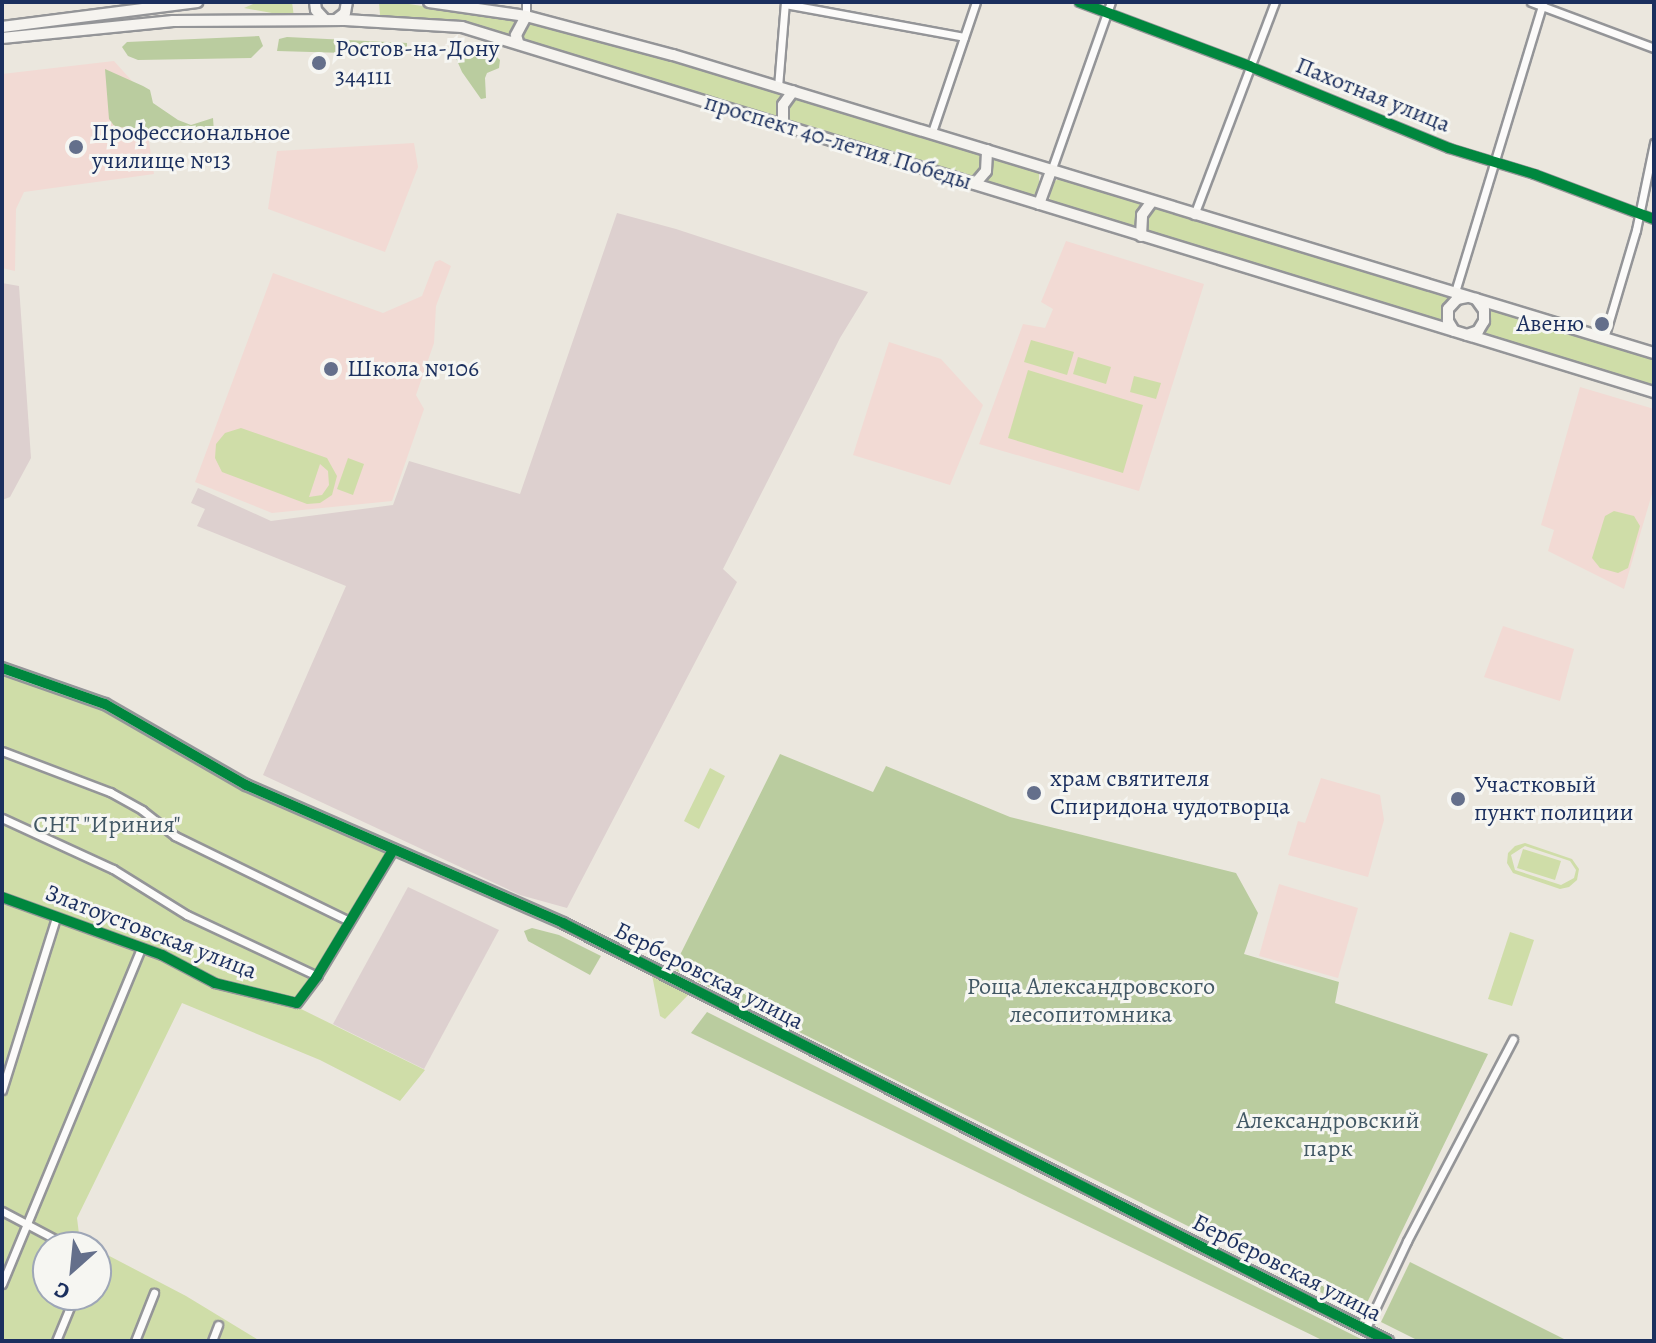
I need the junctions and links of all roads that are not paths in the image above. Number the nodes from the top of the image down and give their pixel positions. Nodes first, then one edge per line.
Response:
1 (197, 2) edge
2 (315, 2) edge
3 (347, 2) edge
4 (429, 2) edge
5 (526, 2) edge
6 (976, 2) edge
7 (1079, 2) edge
8 (1111, 2) edge
9 (1275, 2) edge
10 (1531, 2) edge
11 (785, 3) edge
12 (1542, 4) edge
13 (1107, 12) junction
14 (526, 16) junction
15 (330, 20) junction
16 (2, 27) edge
17 (964, 37) junction
18 (2, 38) edge
19 (518, 42) junction
20 (1654, 48) edge
21 (1249, 66) junction
22 (778, 87) junction
23 (793, 91) junction
24 (783, 125) junction
25 (932, 132) junction
26 (1654, 143) edge
27 (987, 150) junction
28 (1494, 165) junction
29 (1051, 171) junction
30 (975, 184) junction
31 (1152, 201) junction
32 (1039, 204) junction
33 (1640, 214) junction
34 (1194, 215) junction
35 (1654, 219) edge
36 (1141, 236) junction
37 (1455, 292) junction
38 (1472, 298) junction
39 (1460, 334) junction
40 (1604, 338) junction
41 (1654, 353) edge
42 (1654, 392) edge
43 (2, 668) edge
44 (2, 751) edge
45 (2, 818) edge
46 (393, 850) junction
47 (2, 897) edge
48 (56, 918) junction
49 (349, 921) junction
50 (141, 948) junction
51 (317, 976) junction
52 (1513, 1039) dead end
53 (2, 1090) edge
54 (2, 1211) edge
55 (28, 1222) junction
56 (43, 1231) edge
57 (2, 1284) edge
58 (154, 1293) dead end
59 (68, 1311) edge
60 (218, 1325) dead end
61 (1365, 1330) junction
62 (56, 1341) edge
63 (135, 1341) edge
64 (212, 1341) edge
65 (1388, 1341) edge

1 - 16 main road
2 - 15 main road
3 - 15 main road
4 - 14 main road, проспект 40-летия Победы
5 - 14 street
6 - 17 street
7 - 13 street, Пахотная улица
8 - 13 street
9 - 21 street
10 - 12 street
11 - 17 street
11 - 22 street
12 - 20 street
12 - 28 street
13 - 21 street, Пахотная улица
13 - 29 street
14 - 19 main road
14 - 22 main road, проспект 40-летия Победы
15 - 18 main road, проспект 40-летия Победы
15 - 19 main road, проспект 40-летия Победы
17 - 25 street
19 - 24 main road, проспект 40-летия Победы
21 - 28 street, Пахотная улица
21 - 34 street
22 - 23 main road, проспект 40-летия Победы
23 - 24 main road
23 - 25 main road, проспект 40-летия Победы
24 - 30 main road, проспект 40-летия Победы
25 - 27 main road, проспект 40-летия Победы
26 - 33 street
27 - 29 main road, проспект 40-летия Победы
27 - 30 main road
28 - 33 street, Пахотная улица
28 - 37 street
29 - 31 main road, проспект 40-летия Победы
29 - 32 main road
30 - 32 main road, проспект 40-летия Победы
31 - 34 main road, проспект 40-летия Победы
31 - 36 main road
32 - 36 main road, проспект 40-летия Победы
33 - 35 street, Пахотная улица
33 - 40 street
34 - 37 main road, проспект 40-летия Победы
36 - 39 main road, проспект 40-летия Победы
37 - 38 main road, проспект 40-летия Победы
38 - 39 main road
38 - 39 main road
38 - 40 main road, проспект 40-летия Победы
39 - 42 main road, проспект 40-летия Победы
40 - 41 main road, проспект 40-летия Победы
43 - 46 main road, Берберовская улица
44 - 49 street
45 - 51 street
46 - 49 street, Златоустовская улица
46 - 61 main road, Берберовская улица
47 - 48 street, Златоустовская улица
48 - 50 street, Златоустовская улица
48 - 53 street
49 - 51 street, Златоустовская улица
50 - 51 street, Златоустовская улица
50 - 55 street
52 - 61 street
54 - 55 street
55 - 56 street
55 - 57 street
58 - 63 street
59 - 62 street
60 - 64 street
61 - 65 main road, Берберовская улица

